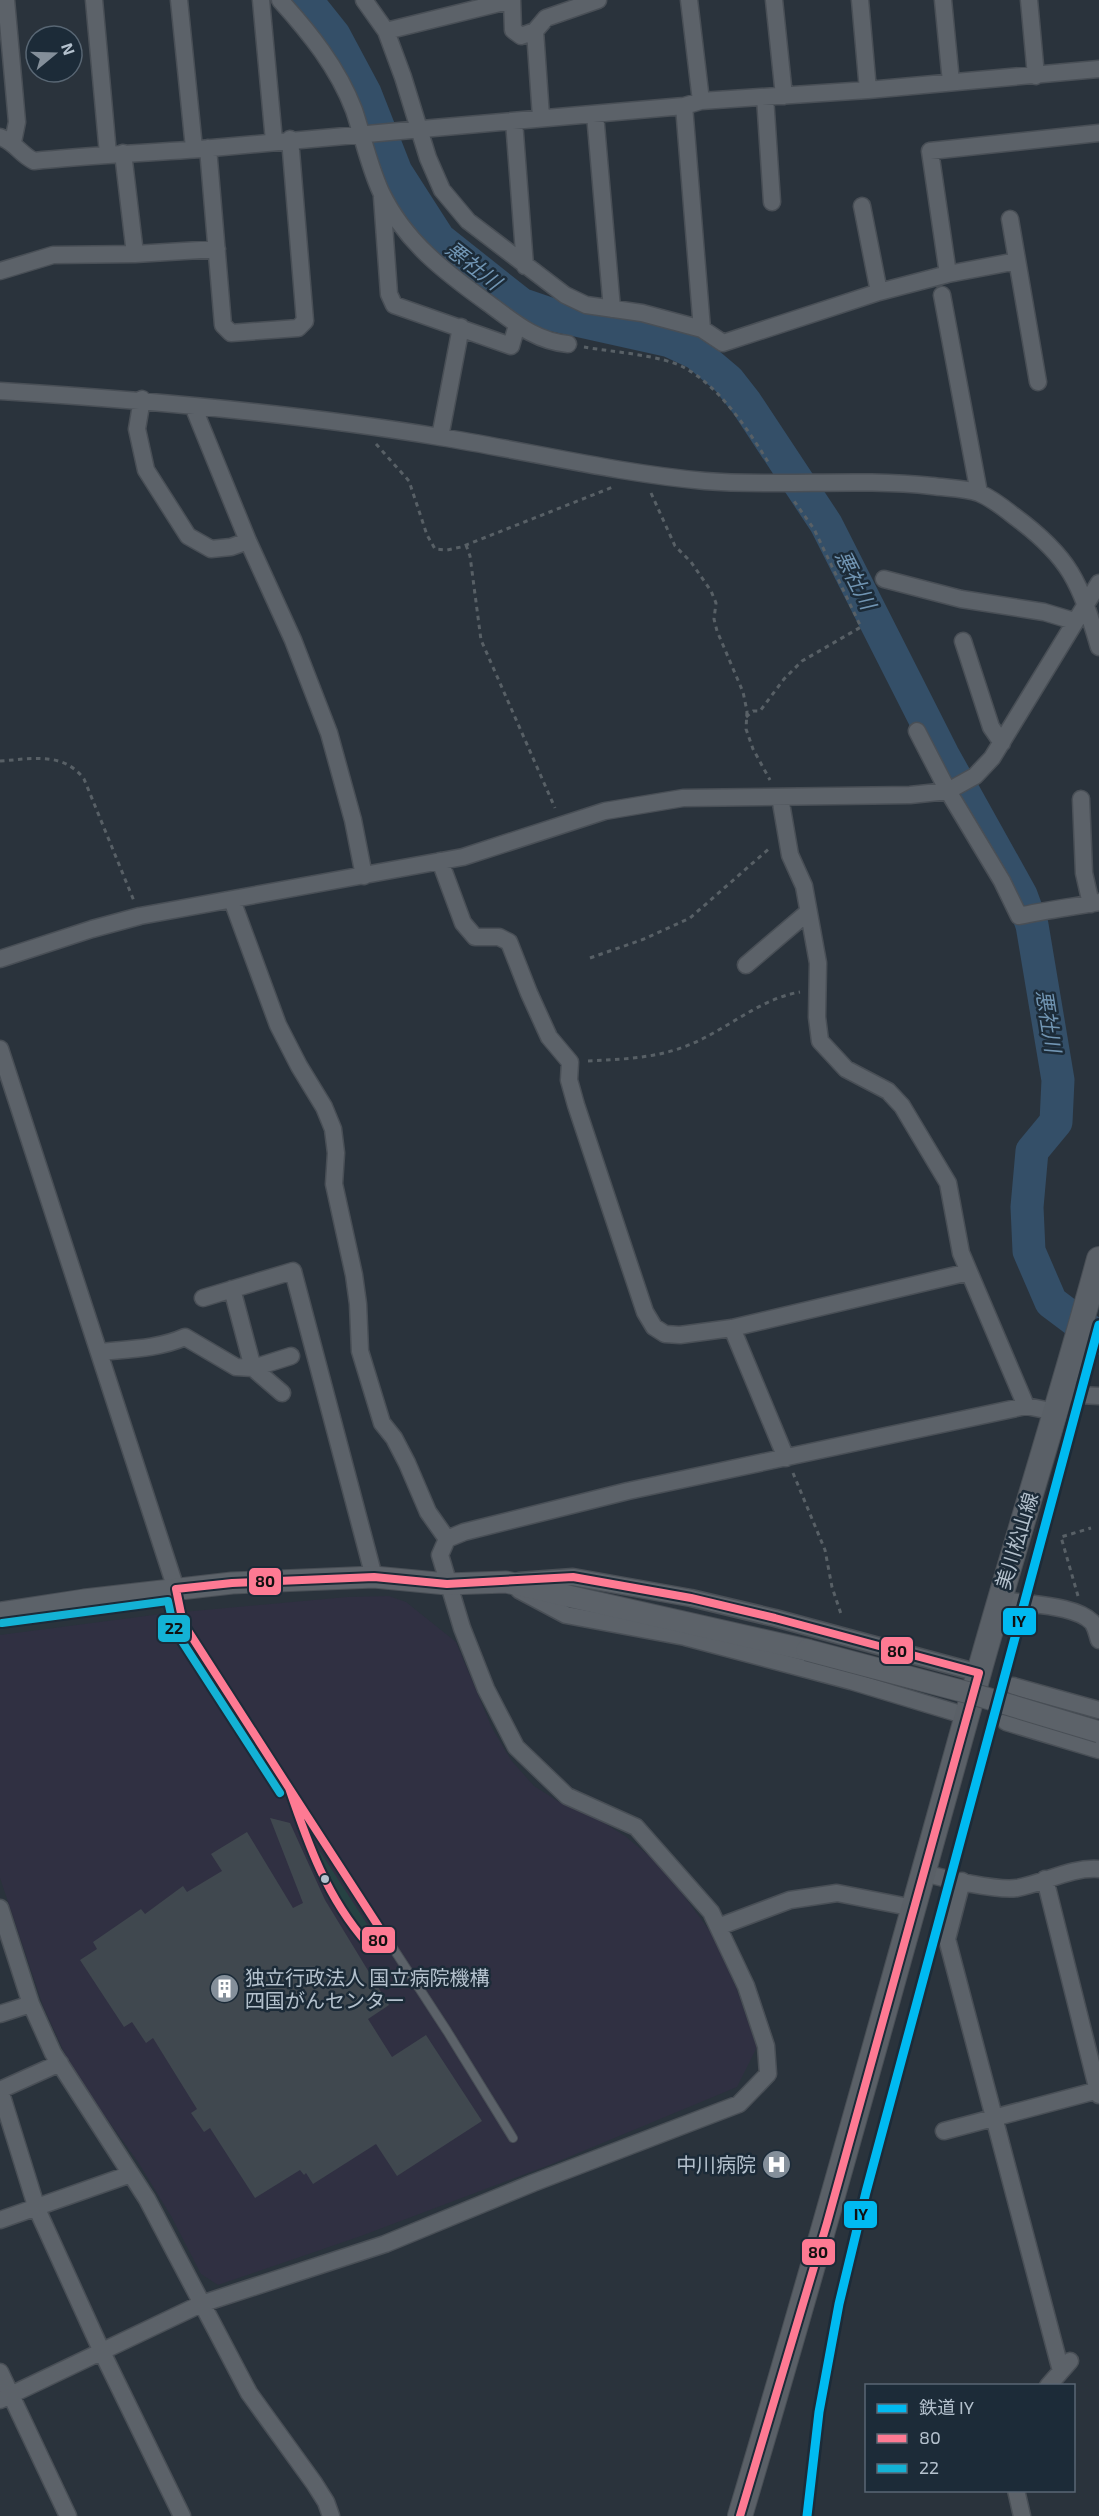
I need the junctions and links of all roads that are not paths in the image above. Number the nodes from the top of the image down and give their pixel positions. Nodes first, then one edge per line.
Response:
1 (6, 0) edge
2 (94, 0) edge
3 (179, 0) edge
4 (261, 0) edge
5 (280, 0) edge
6 (363, 0) edge
7 (598, 0) edge
8 (689, 0) edge
9 (774, 0) edge
10 (860, 0) edge
11 (944, 0) edge
12 (1029, 0) edge
13 (580, 3) edge
14 (386, 31) junction
15 (535, 31) junction
16 (1099, 69) edge
17 (1036, 76) junction
18 (951, 81) junction
19 (868, 90) junction
20 (784, 96) junction
21 (765, 97) junction
22 (701, 101) junction
23 (684, 106) junction
24 (595, 114) junction
25 (541, 117) junction
26 (514, 121) junction
27 (415, 130) junction
28 (365, 133) junction
29 (1099, 133) edge
30 (7, 139) edge
31 (282, 140) junction
32 (201, 148) junction
33 (116, 154) junction
34 (382, 193) junction
35 (772, 201) dead end
36 (862, 206) dead end
37 (1010, 219) dead end
38 (217, 249) junction
39 (135, 254) junction
40 (1017, 261) junction
41 (525, 266) junction
42 (0, 272) edge
43 (948, 274) junction
44 (879, 292) junction
45 (942, 295) dead end
46 (612, 309) junction
47 (517, 325) junction
48 (461, 327) junction
49 (702, 329) junction
50 (568, 344) road end
51 (1038, 382) dead end
52 (0, 391) edge
53 (142, 399) junction
54 (193, 406) junction
55 (440, 437) junction
56 (979, 493) junction
57 (248, 541) junction
58 (884, 579) dead end
59 (1099, 583) edge
60 (1086, 603) junction
61 (1074, 621) junction
62 (963, 641) dead end
63 (1099, 647) edge
64 (917, 731) dead end
65 (1002, 743) junction
66 (951, 790) junction
67 (780, 797) junction
68 (1081, 799) dead end
69 (440, 861) junction
70 (364, 876) junction
71 (232, 900) junction
72 (1095, 903) edge
73 (808, 912) junction
74 (0, 959) edge
75 (746, 965) dead end
76 (0, 1049) edge
77 (1099, 1259) edge
78 (969, 1272) junction
79 (232, 1289) junction
80 (203, 1298) dead end
81 (732, 1328) junction
82 (99, 1352) junction
83 (291, 1356) dead end
84 (253, 1368) junction
85 (282, 1393) dead end
86 (1099, 1396) edge
87 (1060, 1401) junction
88 (1026, 1406) junction
89 (786, 1458) junction
90 (447, 1539) junction
91 (374, 1577) junction
92 (506, 1582) junction
93 (447, 1584) junction
94 (176, 1589) junction
95 (1000, 1599) junction
96 (0, 1613) edge
97 (1099, 1640) edge
98 (979, 1672) junction
99 (1013, 1686) dead end
100 (1063, 1700) junction
101 (1099, 1710) edge
102 (967, 1716) junction
103 (1006, 1722) dead end
104 (1099, 1732) edge
105 (1053, 1736) junction
106 (1099, 1750) edge
107 (288, 1784) junction
108 (1099, 1869) edge
109 (925, 1874) junction
110 (1046, 1879) junction
111 (962, 1881) junction
112 (0, 1908) edge
113 (914, 1908) junction
114 (718, 1928) junction
115 (386, 1938) junction
116 (31, 2004) junction
117 (0, 2014) edge
118 (60, 2063) junction
119 (1099, 2092) edge
120 (995, 2118) junction
121 (944, 2132) dead end
122 (513, 2138) dead end
123 (131, 2174) junction
124 (37, 2208) junction
125 (0, 2220) edge
126 (201, 2304) junction
127 (102, 2352) junction
128 (0, 2372) edge
129 (1049, 2384) edge
130 (6, 2397) edge
131 (1016, 2492) edge
132 (69, 2516) edge
133 (182, 2516) edge
134 (331, 2516) edge
135 (740, 2516) edge
136 (1022, 2516) edge

1 - 30 street
2 - 33 street
3 - 32 street
4 - 31 street
5 - 28 street
6 - 14 street
7 - 13 street
8 - 22 street
9 - 20 street
10 - 19 street
11 - 18 street
12 - 17 street
13 - 15 street
14 - 15 street
14 - 27 street
15 - 25 street
16 - 17 street
17 - 18 street
18 - 19 street
19 - 20 street
20 - 21 street
21 - 22 street
21 - 35 street
22 - 23 street
23 - 24 street
23 - 49 street
24 - 25 street
24 - 46 street
25 - 26 street
26 - 27 street
26 - 41 street
27 - 28 street
27 - 41 street
28 - 31 street
28 - 34 street
29 - 43 street
30 - 33 street
31 - 32 street
31 - 38 street
32 - 33 street
32 - 38 street
33 - 39 street
34 - 47 street
34 - 48 street
36 - 44 street
37 - 40 street
38 - 39 street
39 - 42 street
40 - 43 street
40 - 51 street
41 - 46 street
43 - 44 street
44 - 49 street
45 - 56 street
46 - 49 street
47 - 48 street
47 - 50 street
48 - 55 street
52 - 53 street
53 - 54 street
53 - 57 street
54 - 55 street
54 - 57 street
55 - 56 street
56 - 60 street
57 - 70 street
58 - 61 street
59 - 60 street
60 - 61 street
60 - 63 street
61 - 65 street
62 - 65 street
64 - 66 street
65 - 66 street
66 - 67 street
66 - 72 street
67 - 69 street
67 - 73 street
68 - 72 street
69 - 70 street
69 - 81 street
70 - 71 street
71 - 74 street
71 - 90 street
73 - 75 street
73 - 78 street
76 - 82 street
77 - 87 main road, 美川松山線
78 - 81 street
78 - 88 street
79 - 80 street
79 - 84 street
79 - 91 street
81 - 89 street
82 - 84 street
82 - 94 street
83 - 84 street
84 - 85 street
86 - 87 street
87 - 88 street
87 - 95 main road, 美川松山線
88 - 89 street
89 - 90 street
90 - 93 street
91 - 93 street
91 - 94 street
92 - 93 street
92 - 98 street
92 - 102 street
92 - 104 street, bridge
93 - 114 street
94 - 96 street
94 - 107 lane
95 - 97 street
95 - 98 main road, 美川松山線
98 - 102 main road, 美川松山線
99 - 100 street
100 - 101 street
100 - 105 street
102 - 109 main road, 美川松山線
103 - 105 street
105 - 106 street
107 - 115 lane
107 - 115 lane
108 - 110 street
109 - 111 street
109 - 113 main road, 美川松山線
110 - 111 street
110 - 119 street
111 - 120 street
112 - 116 street
113 - 114 street
113 - 135 main road, 美川松山線
114 - 126 street
115 - 122 lane
116 - 117 street
116 - 118 street
118 - 123 street
118 - 124 street
119 - 120 street
120 - 121 street
120 - 129 street
123 - 124 street
123 - 126 street
124 - 125 street
124 - 127 street
126 - 127 street
126 - 134 street
127 - 130 street
127 - 133 street
128 - 130 street
130 - 132 street
131 - 136 street

